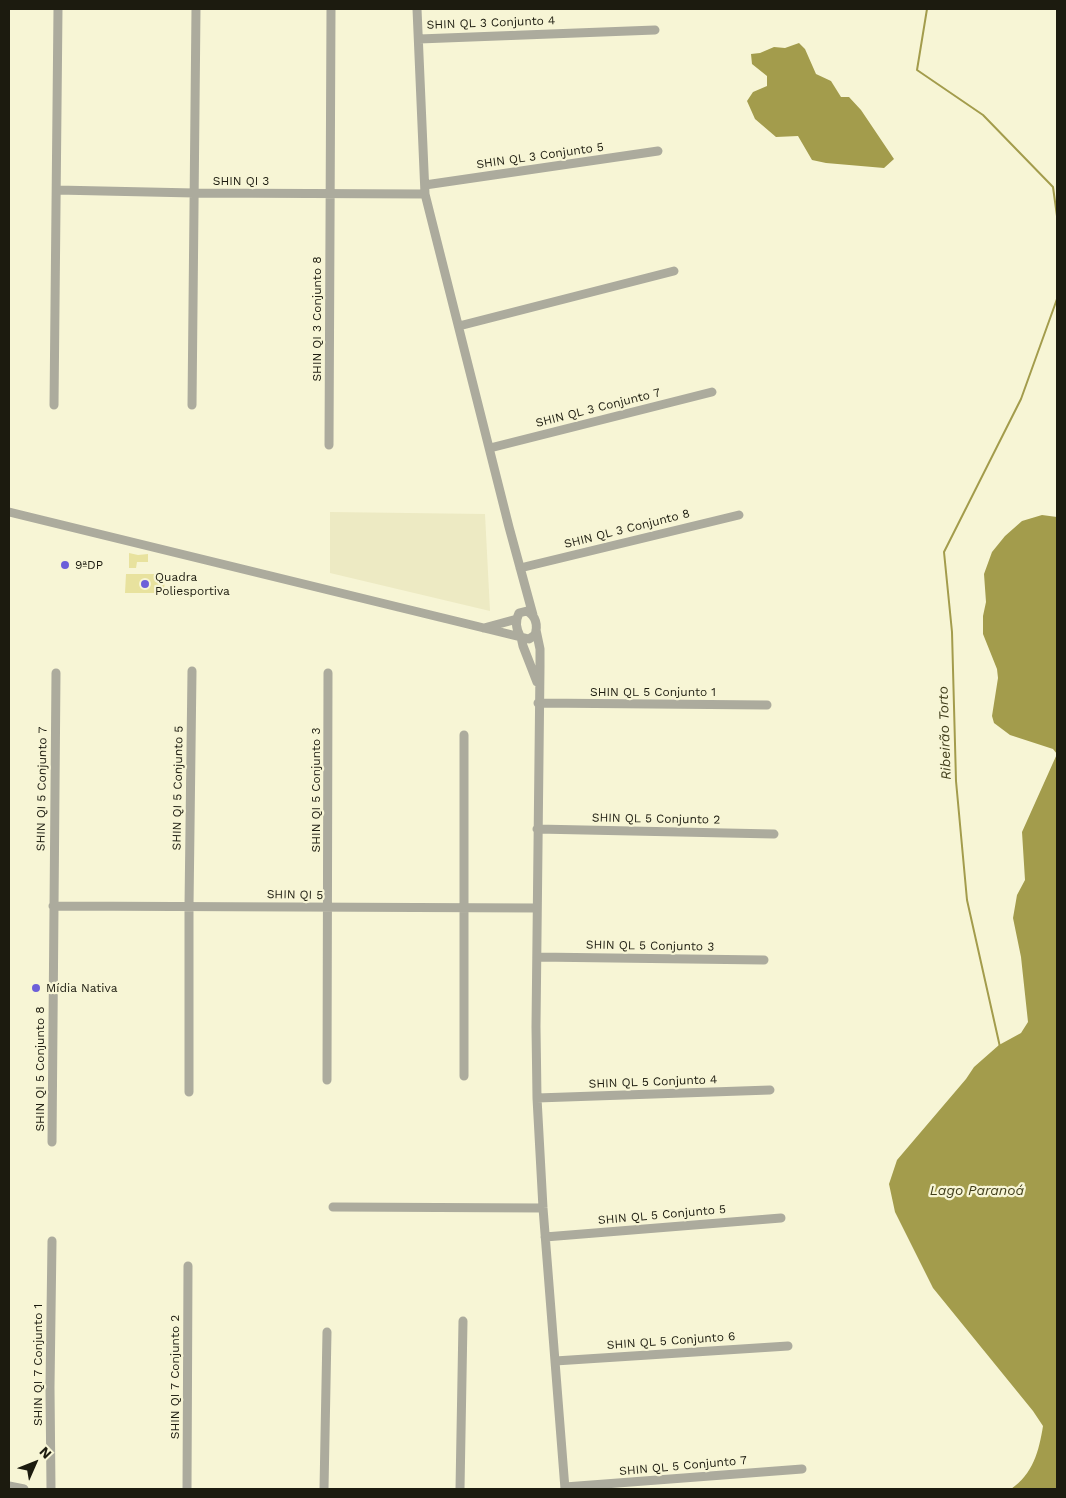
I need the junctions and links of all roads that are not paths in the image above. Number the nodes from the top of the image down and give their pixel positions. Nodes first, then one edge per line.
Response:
1 (58, 9) edge
2 (196, 9) edge
3 (331, 9) edge
4 (417, 9) edge
5 (654, 30) dead end
6 (418, 39) junction
7 (658, 151) dead end
8 (425, 189) junction
9 (57, 190) junction
10 (330, 192) junction
11 (194, 193) junction
12 (674, 271) dead end
13 (459, 326) junction
14 (712, 392) dead end
15 (54, 405) dead end
16 (192, 405) dead end
17 (329, 445) dead end
18 (490, 448) junction
19 (9, 512) edge
20 (739, 515) dead end
21 (520, 568) junction
22 (523, 578) junction
23 (523, 611) junction
24 (533, 616) junction
25 (516, 619) junction
26 (484, 628) junction
27 (536, 630) junction
28 (521, 637) junction
29 (192, 671) dead end
30 (56, 673) dead end
31 (328, 673) dead end
32 (538, 685) junction
33 (538, 704) junction
34 (767, 705) dead end
35 (464, 735) dead end
36 (537, 829) junction
37 (774, 834) dead end
38 (53, 906) junction
39 (188, 906) junction
40 (328, 907) junction
41 (464, 908) junction
42 (537, 908) junction
43 (537, 957) junction
44 (764, 960) dead end
45 (464, 1076) dead end
46 (327, 1080) dead end
47 (770, 1090) dead end
48 (189, 1092) dead end
49 (537, 1098) junction
50 (52, 1142) dead end
51 (333, 1206) dead end
52 (543, 1208) junction
53 (781, 1218) dead end
54 (545, 1237) junction
55 (52, 1241) dead end
56 (188, 1266) dead end
57 (463, 1321) dead end
58 (327, 1332) dead end
59 (788, 1346) dead end
60 (555, 1361) junction
61 (802, 1469) dead end
62 (9, 1486) edge
63 (565, 1488) edge
64 (24, 1489) edge
65 (51, 1489) edge
66 (187, 1489) edge
67 (324, 1489) edge
68 (460, 1489) edge

1 - 9 street
2 - 11 street
3 - 10 street, SHIN QI 3 Conjunto 8
4 - 6 street
5 - 6 street, SHIN QL 3 Conjunto 4
6 - 8 street
7 - 8 street, SHIN QL 3 Conjunto 5
8 - 10 street, SHIN QI 3
8 - 13 street
9 - 11 street, SHIN QI 3
9 - 15 street
10 - 11 street, SHIN QI 3
10 - 17 street, SHIN QI 3 Conjunto 8
11 - 16 street
12 - 13 street
13 - 18 street
14 - 18 street, SHIN QL 3 Conjunto 7
18 - 21 street
19 - 26 street
20 - 21 street, SHIN QL 3 Conjunto 8
21 - 22 street
22 - 23 street
22 - 24 street
23 - 24 street
23 - 25 street
24 - 27 street
25 - 26 street
25 - 28 street
26 - 28 street
27 - 28 street
27 - 32 street
28 - 32 street
29 - 39 street, SHIN QI 5 Conjunto 5
30 - 38 street, SHIN QI 5 Conjunto 7
31 - 40 street, SHIN QI 5 Conjunto 3
32 - 33 street
33 - 34 street, SHIN QL 5 Conjunto 1
33 - 36 street
35 - 41 street
36 - 37 street, SHIN QL 5 Conjunto 2
36 - 42 street
38 - 39 street, SHIN QI 5
38 - 50 street, SHIN QI 5 Conjunto 8
39 - 40 street, SHIN QI 5
39 - 48 street, SHIN QI 5 Conjunto 5
40 - 41 street, SHIN QI 5
40 - 46 street, SHIN QI 5 Conjunto 3
41 - 42 street, SHIN QI 5
41 - 45 street
42 - 43 street
43 - 44 street, SHIN QL 5 Conjunto 3
43 - 49 street
47 - 49 street, SHIN QL 5 Conjunto 4
49 - 52 street
51 - 52 street
52 - 54 street
53 - 54 street, SHIN QL 5 Conjunto 5
54 - 60 street
55 - 65 street, SHIN QI 7 Conjunto 1
56 - 66 street, SHIN QI 7 Conjunto 2
57 - 68 street
58 - 67 street
59 - 60 street, SHIN QL 5 Conjunto 6
60 - 63 street
61 - 63 street, SHIN QL 5 Conjunto 7
62 - 64 street

